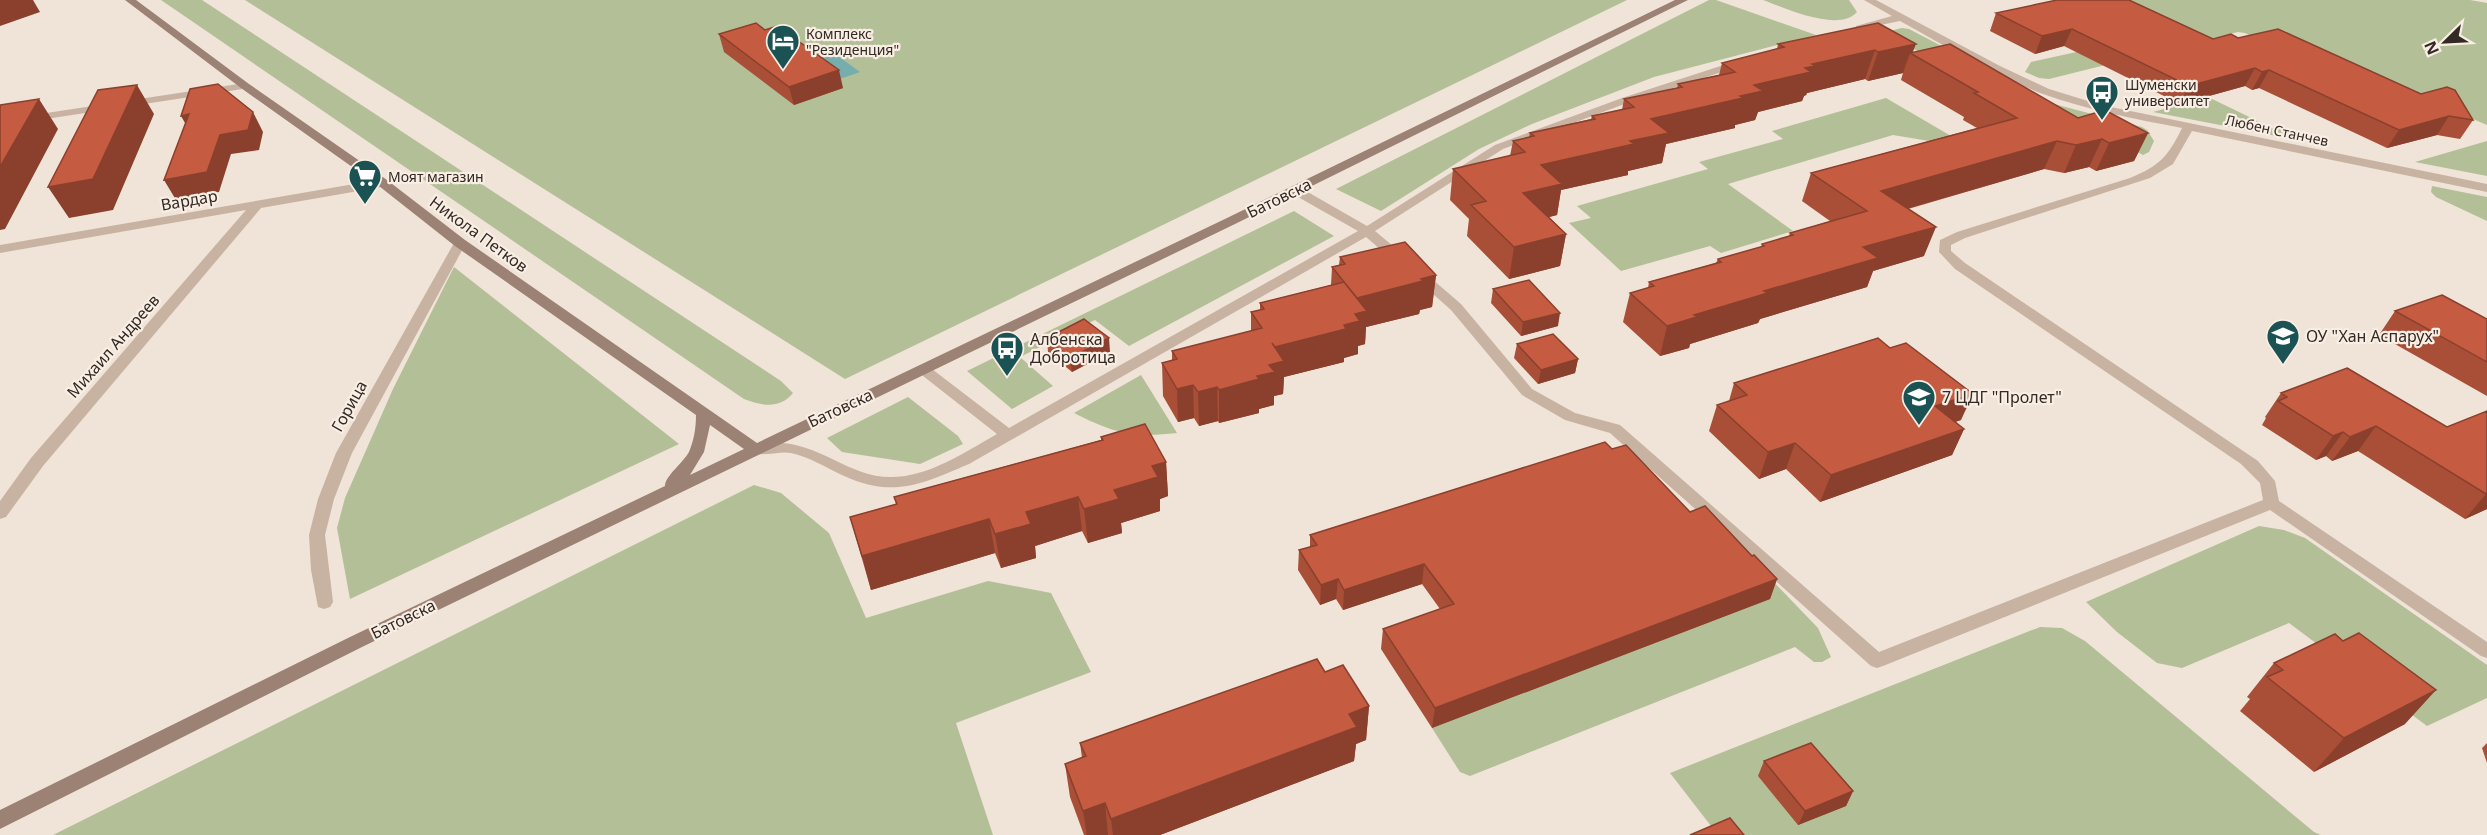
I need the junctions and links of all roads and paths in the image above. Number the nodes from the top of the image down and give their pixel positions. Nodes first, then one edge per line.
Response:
1 (130, 0) edge
2 (1683, 0) edge
3 (1869, 0) edge
4 (1902, 17) junction
5 (1849, 31) edge
6 (1748, 60) edge
7 (245, 86) junction
8 (0, 114) edge
9 (18, 120) junction
10 (0, 123) edge
11 (2188, 127) junction
12 (383, 183) junction
13 (2487, 188) edge
14 (1295, 190) junction
15 (257, 205) junction
16 (1367, 231) junction
17 (460, 243) junction
18 (0, 249) edge
19 (923, 369) junction
20 (703, 413) junction
21 (1007, 434) junction
22 (754, 449) junction
23 (662, 493) junction
24 (2271, 502) junction
25 (0, 513) edge
26 (324, 602) dead end
27 (2487, 651) edge
28 (0, 820) edge

1 - 7 street, Никола Петков
2 - 14 street, Батовска
3 - 4 street, Любен Станчев
4 - 5 street
4 - 11 street, Любен Станчев
6 - 16 street
7 - 9 street
7 - 12 street, Никола Петков
8 - 9 street
9 - 10 street
11 - 13 street, Любен Станчев
11 - 24 street
12 - 15 street, Вардар
12 - 17 street, Никола Петков
14 - 16 street
14 - 19 street, Батовска
15 - 18 street, Вардар
15 - 25 street, Михаил Андреев
16 - 21 street
16 - 24 street
17 - 20 street, Никола Петков
17 - 26 street, Горица
19 - 21 street
19 - 22 street, Батовска
20 - 22 street, Никола Петков
20 - 23 street
21 - 22 street
22 - 23 street, Батовска
23 - 28 street, Батовска
24 - 27 street

